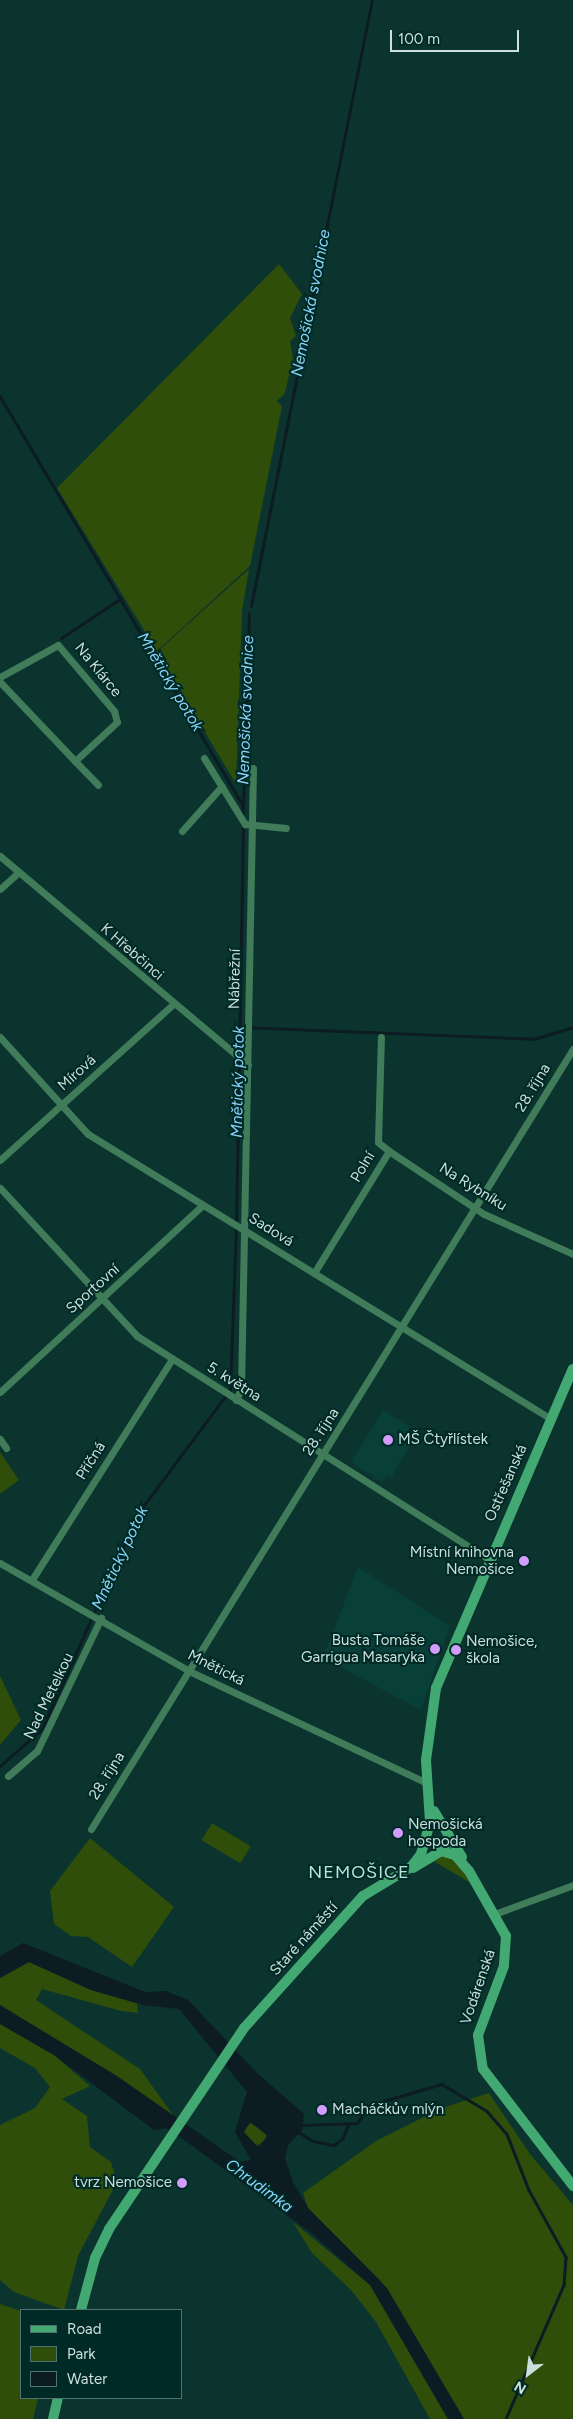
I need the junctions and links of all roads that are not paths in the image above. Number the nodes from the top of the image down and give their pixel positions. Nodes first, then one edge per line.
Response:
1 (0, 677) edge
2 (0, 682) edge
3 (204, 758) dead end
4 (75, 761) junction
5 (253, 768) dead end
6 (98, 785) dead end
7 (222, 786) junction
8 (251, 826) junction
9 (286, 828) dead end
10 (182, 831) dead end
11 (0, 856) edge
12 (19, 872) junction
13 (0, 889) edge
14 (172, 1005) junction
15 (0, 1037) edge
16 (381, 1037) dead end
17 (573, 1049) edge
18 (243, 1063) junction
19 (61, 1105) junction
20 (389, 1151) junction
21 (0, 1160) edge
22 (0, 1188) edge
23 (203, 1205) junction
24 (476, 1208) junction
25 (242, 1229) junction
26 (573, 1254) edge
27 (314, 1273) junction
28 (101, 1300) junction
29 (403, 1328) junction
30 (172, 1359) junction
31 (573, 1369) edge
32 (0, 1392) edge
33 (235, 1399) junction
34 (551, 1419) junction
35 (0, 1440) edge
36 (6, 1448) dead end
37 (323, 1455) junction
38 (488, 1559) junction
39 (0, 1562) edge
40 (33, 1578) junction
41 (101, 1618) junction
42 (188, 1671) junction
43 (8, 1776) dead end
44 (428, 1788) junction
45 (91, 1829) dead end
46 (446, 1833) junction
47 (425, 1838) junction
48 (440, 1852) junction
49 (470, 1871) junction
50 (399, 1874) junction
51 (573, 1885) edge
52 (496, 1913) junction
53 (573, 2186) edge
54 (81, 2309) edge
55 (58, 2399) edge
56 (53, 2419) edge

1 - 4 street, Na Klárce
2 - 4 street
3 - 7 street
4 - 6 street
5 - 8 street, Nábřežní
7 - 8 street
7 - 10 street
8 - 9 street
8 - 18 street, Nábřežní
11 - 12 street, K Hřebčinci
12 - 13 street
12 - 14 street, K Hřebčinci
14 - 18 street, K Hřebčinci
14 - 19 street, Mírová
15 - 19 street, Sadová
16 - 20 street, Polní
17 - 24 street, 28. října
18 - 25 street, Nábřežní
19 - 21 street, Mírová
19 - 23 street, Sadová
20 - 24 street, Na Rybníku
20 - 27 street, Polní
22 - 28 street, 5. května
23 - 25 street, Sadová
23 - 28 street, Sportovní
24 - 26 street, Na Rybníku
24 - 29 street, 28. října
25 - 27 street, Sadová
25 - 33 street, Nábřežní
27 - 29 street, Sadová
28 - 30 street, 5. května
28 - 32 street, Sportovní
29 - 34 street, Sadová
29 - 37 street, 28. října
30 - 33 street, 5. května
30 - 40 street, Příčná
31 - 34 street, Ostřešanská
33 - 37 street, 5. května
34 - 38 street, Ostřešanská
35 - 36 street
37 - 38 street, 5. května
37 - 42 street, 28. října
38 - 44 street, Ostřešanská
39 - 40 street, Mnětická
40 - 41 street, Mnětická
41 - 42 street, Mnětická
41 - 43 street, Nad Metelkou
42 - 44 street, Mnětická
42 - 45 street, 28. října
44 - 46 street
44 - 47 street, Staré náměstí
46 - 47 street
46 - 48 street
46 - 49 street, Vodárenská
47 - 48 street
47 - 50 street, Staré náměstí
48 - 49 street, Vodárenská
48 - 50 street, Staré náměstí
49 - 52 street, Vodárenská
50 - 54 street, Staré náměstí
51 - 52 street
52 - 53 street, Vodárenská
55 - 56 street

